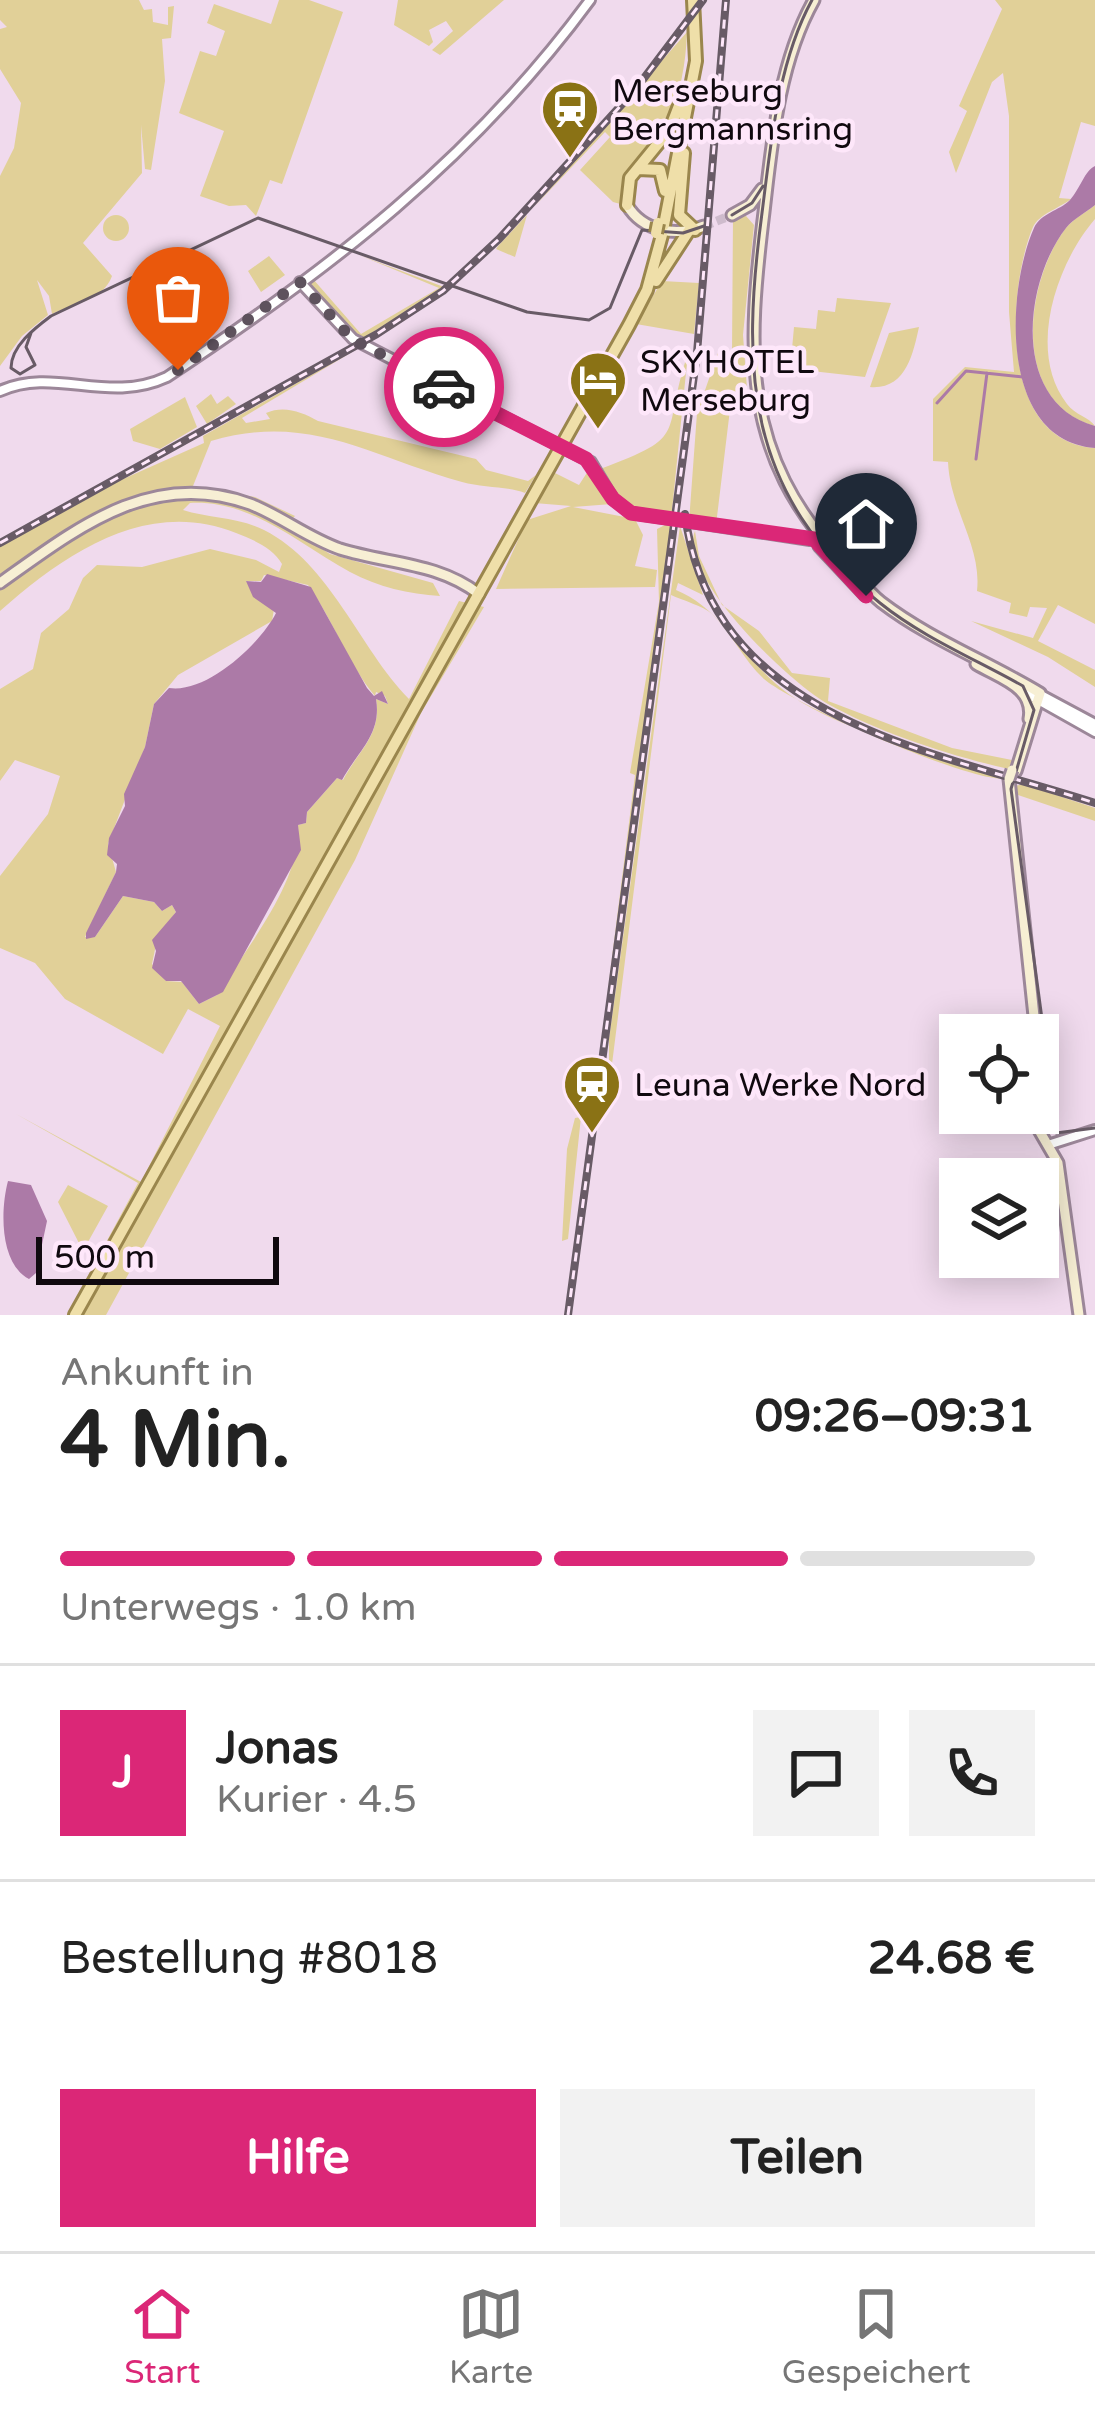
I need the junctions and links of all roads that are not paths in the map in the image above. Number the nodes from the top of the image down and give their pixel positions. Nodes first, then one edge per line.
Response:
1 (590, 0) edge
2 (690, 0) edge
3 (811, 0) edge
4 (686, 87) junction
5 (686, 114) junction
6 (636, 170) junction
7 (665, 191) junction
8 (763, 193) junction
9 (627, 205) joint
10 (760, 218) junction
11 (660, 229) junction
12 (696, 229) junction
13 (300, 282) junction
14 (643, 298) junction
15 (0, 391) edge
16 (559, 446) junction
17 (574, 453) junction
18 (554, 461) junction
19 (816, 538) junction
20 (0, 583) edge
21 (477, 592) junction
22 (1024, 692) junction
23 (1038, 698) junction
24 (1031, 712) junction
25 (1095, 728) edge
26 (1012, 775) junction
27 (1034, 1014) edge
28 (1095, 1127) edge
29 (1044, 1134) edge
30 (1051, 1144) junction
31 (75, 1315) edge
32 (1079, 1315) edge

1 - 13 street
2 - 4 main road
2 - 5 main road
3 - 8 main road
4 - 6 main road
4 - 7 main road
5 - 11 main road
5 - 12 main road
6 - 7 main road
6 - 9 main road
7 - 11 main road
8 - 10 main road
8 - 10 main road
9 - 12 main road
10 - 19 main road
11 - 14 main road
11 - 16 main road
12 - 14 main road
13 - 15 street
13 - 16 street
14 - 16 main road
16 - 17 street
16 - 18 main road
16 - 21 main road
17 - 18 street
17 - 19 street
18 - 21 main road
19 - 22 main road
19 - 23 main road
20 - 21 main road
21 - 31 main road
22 - 23 street
22 - 24 main road
23 - 24 street
23 - 25 street
23 - 26 main road
24 - 26 main road
26 - 27 main road
28 - 30 street
29 - 30 main road
30 - 32 main road

